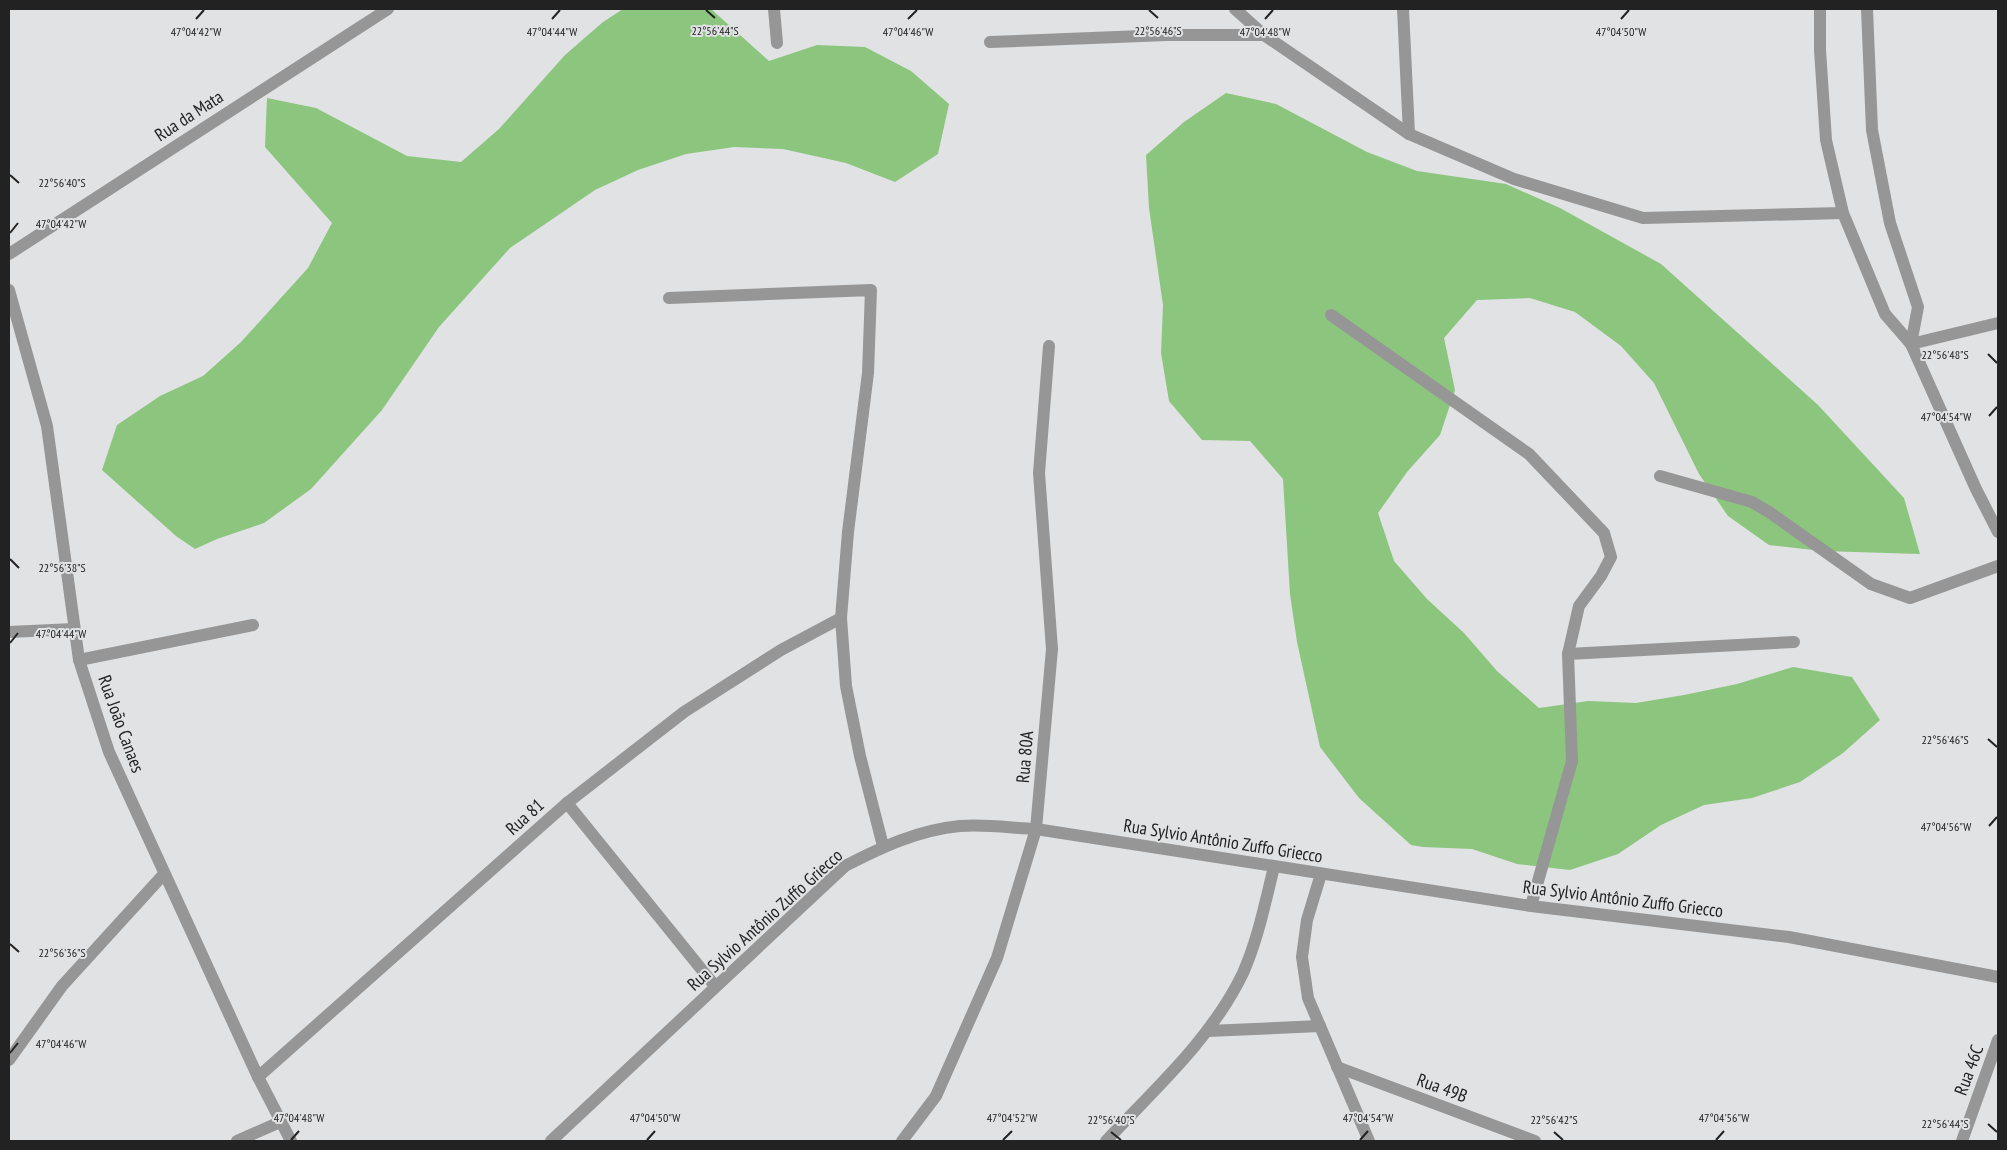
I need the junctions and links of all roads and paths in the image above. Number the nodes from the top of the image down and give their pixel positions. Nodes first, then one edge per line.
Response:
1 (388, 9) edge
2 (774, 9) edge
3 (1235, 9) edge
4 (1403, 9) edge
5 (1820, 9) edge
6 (1867, 9) edge
7 (367, 14) edge
8 (1264, 35) junction
9 (990, 42) dead end
10 (778, 43) dead end
11 (1409, 134) junction
12 (1843, 213) junction
13 (9, 254) edge
14 (9, 290) edge
15 (669, 298) dead end
16 (1330, 315) dead end
17 (1998, 323) edge
18 (1911, 344) junction
19 (1049, 346) dead end
20 (1660, 476) dead end
21 (1998, 532) edge
22 (1998, 566) edge
23 (841, 618) junction
24 (253, 624) dead end
25 (74, 629) junction
26 (9, 632) edge
27 (1794, 642) dead end
28 (1568, 654) junction
29 (79, 660) junction
30 (567, 803) junction
31 (1036, 829) junction
32 (884, 846) junction
33 (1274, 867) junction
34 (164, 874) junction
35 (1321, 874) junction
36 (1531, 906) junction
37 (1998, 977) edge
38 (716, 986) junction
39 (1320, 1026) junction
40 (1208, 1031) junction
41 (1998, 1040) edge
42 (9, 1060) edge
43 (1337, 1068) junction
44 (258, 1077) junction
45 (280, 1122) junction
46 (237, 1141) edge
47 (290, 1141) edge
48 (551, 1141) edge
49 (902, 1141) edge
50 (1106, 1141) edge
51 (1369, 1141) edge
52 (1535, 1141) edge
53 (1962, 1141) edge

1 - 7 street, Rua da Mata
2 - 10 street
3 - 8 street
4 - 11 street
5 - 12 street
6 - 18 street
7 - 13 street, Rua da Mata
8 - 9 street
8 - 11 street
11 - 12 street
12 - 18 street
14 - 25 street, Rua João Canaes
15 - 23 street
16 - 28 street
17 - 18 street
18 - 21 street
19 - 31 street, Rua 80A
20 - 22 street
23 - 30 street, Rua 81
23 - 32 street
24 - 29 street
25 - 26 street
25 - 29 street, Rua João Canaes
27 - 28 street
28 - 36 street
29 - 34 street, Rua João Canaes
30 - 38 street
30 - 44 street, Rua 81
31 - 32 street, Rua Sylvio Antônio Zuffo Griecco
31 - 33 street, Rua Sylvio Antônio Zuffo Griecco
31 - 49 street, Rua 80A
32 - 38 street, Rua Sylvio Antônio Zuffo Griecco
33 - 35 street, Rua Sylvio Antônio Zuffo Griecco
33 - 40 street
34 - 42 street
34 - 44 street, Rua João Canaes
35 - 36 street, Rua Sylvio Antônio Zuffo Griecco
35 - 39 street
36 - 37 street, Rua Sylvio Antônio Zuffo Griecco
38 - 48 street, Rua Sylvio Antônio Zuffo Griecco
39 - 40 street
39 - 43 street
40 - 50 street
41 - 53 street, Rua 46C
43 - 51 street
43 - 52 street, Rua 49B
44 - 45 street, Rua João Canaes
45 - 46 street
45 - 47 street, Rua João Canaes

